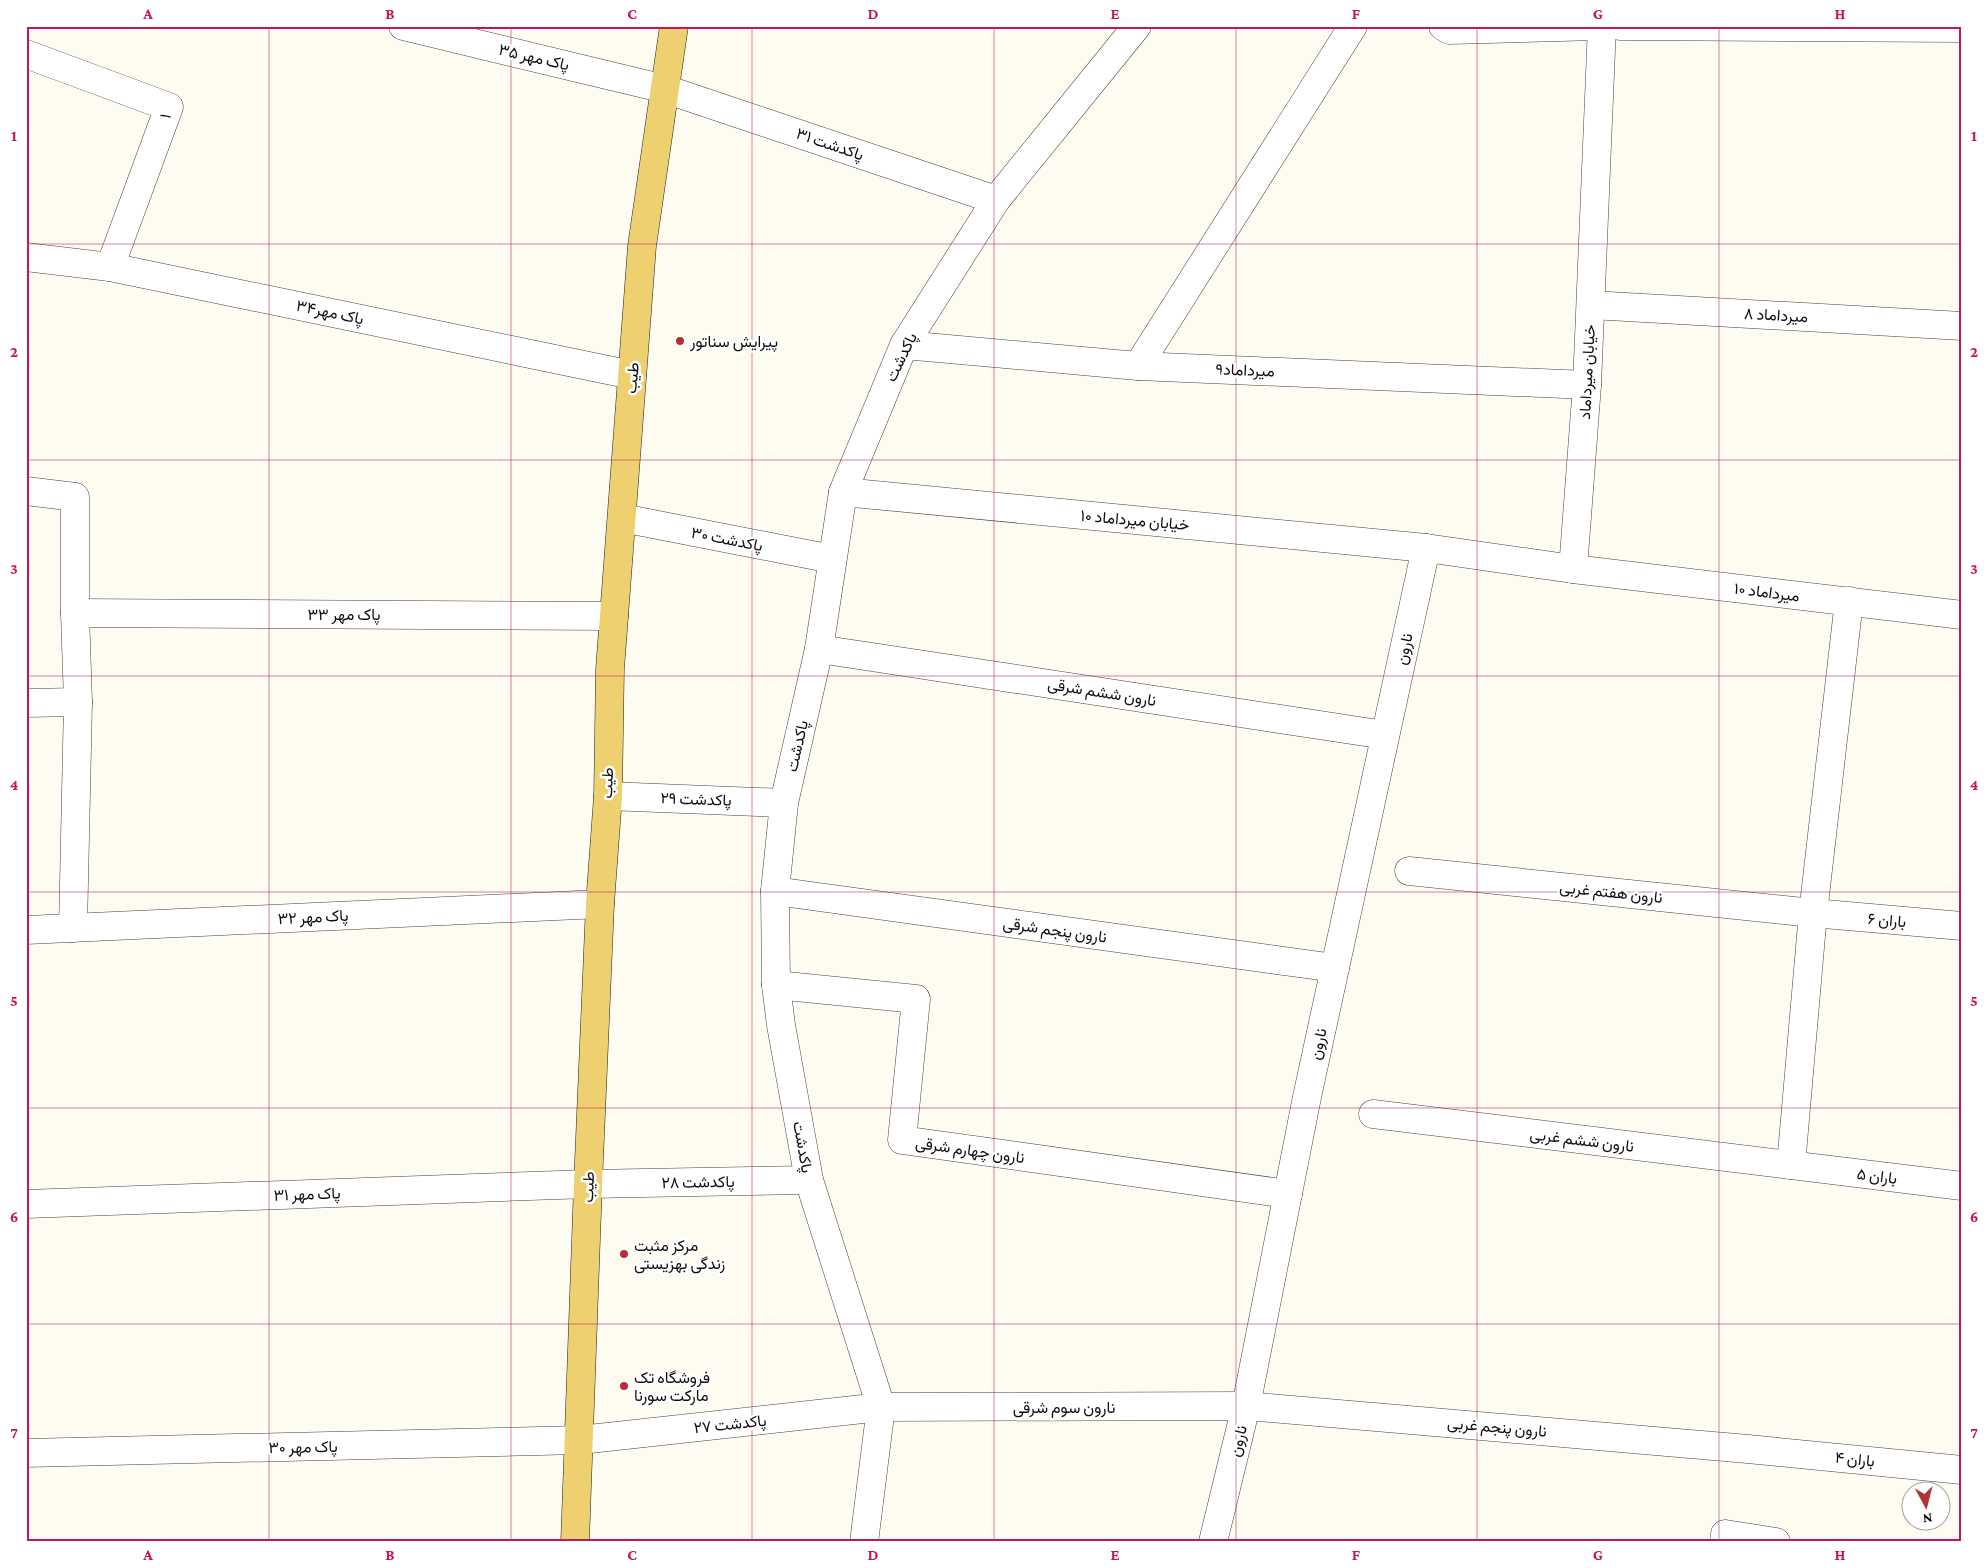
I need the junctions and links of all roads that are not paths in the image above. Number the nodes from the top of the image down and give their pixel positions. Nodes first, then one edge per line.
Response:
1 (403, 26) edge
2 (674, 26) edge
3 (1137, 26) edge
4 (1354, 26) edge
5 (1443, 26) edge
6 (1597, 26) edge
7 (1602, 26) edge
8 (1620, 26) edge
9 (1962, 28) edge
10 (26, 54) edge
11 (665, 89) junction
12 (996, 200) junction
13 (26, 257) edge
14 (110, 267) junction
15 (1591, 305) junction
16 (1962, 326) edge
17 (904, 345) junction
18 (1138, 366) junction
19 (632, 375) junction
20 (1587, 385) junction
21 (26, 491) edge
22 (843, 492) junction
23 (622, 518) junction
24 (1426, 548) junction
25 (832, 560) junction
26 (1573, 569) junction
27 (1849, 602) junction
28 (75, 613) junction
29 (1962, 614) edge
30 (614, 616) junction
31 (818, 649) junction
32 (26, 702) edge
33 (78, 702) junction
34 (1385, 734) junction
35 (608, 796) junction
36 (784, 803) junction
37 (1409, 871) dead end
38 (775, 891) junction
39 (600, 904) junction
40 (1813, 913) junction
41 (1962, 926) edge
42 (74, 928) junction
43 (26, 930) edge
44 (1335, 968) junction
45 (776, 985) junction
46 (1373, 1114) dead end
47 (1792, 1165) junction
48 (809, 1180) junction
49 (588, 1184) junction
50 (1962, 1186) edge
51 (1288, 1194) junction
52 (26, 1204) edge
53 (1246, 1406) junction
54 (881, 1407) junction
55 (580, 1440) junction
56 (1748, 1449) joint
57 (26, 1453) edge
58 (1962, 1470) edge
59 (1724, 1538) edge
60 (576, 1542) edge
61 (864, 1542) edge
62 (1213, 1542) edge
63 (1776, 1542) edge

1 - 11 street, پاک مهر ۳۵
2 - 11 main road, طیب
3 - 12 street, پاکدشت
4 - 18 street
5 - 6 street
7 - 15 street, خیابان میرداماد
8 - 9 street
10 - 14 street, ۱
11 - 12 street, پاکدشت ۳۱
11 - 19 main road, طیب
12 - 17 street, پاکدشت
13 - 14 street, پاک مهر۳۴
14 - 19 street, پاک مهر۳۴
15 - 16 street, میرداماد ۸
15 - 20 street, خیابان میرداماد
17 - 18 street, میرداماد۹
17 - 22 street, پاکدشت
18 - 20 street, میرداماد۹
19 - 23 main road, طیب
20 - 26 street, خیابان میرداماد
21 - 28 street
22 - 24 street, ۱۰ خیابان میرداماد
22 - 25 street, پاکدشت
23 - 25 street, پاکدشت ۳۰
23 - 30 main road, طیب
24 - 26 street
24 - 34 street, نارون
25 - 31 street, پاکدشت
26 - 27 street, میرداماد ۱۰
27 - 29 street, میرداماد ۱۰
27 - 40 street
28 - 30 street, پاک مهر ۳۳
28 - 33 street
30 - 35 main road, طیب
31 - 34 street, نارون ششم شرقی
31 - 36 street, پاکدشت
32 - 33 street
33 - 42 street
34 - 44 street, نارون
35 - 36 street, پاکدشت ۲۹
35 - 39 main road, طیب
36 - 38 street, پاکدشت
37 - 40 street, نارون هفتم غربی
38 - 44 street, نارون پنجم شرقی
38 - 45 street, پاکدشت
39 - 42 street, پاک مهر ۳۲
39 - 49 main road, طیب
40 - 41 street, باران ۶
40 - 47 street
42 - 43 street, پاک مهر ۳۲
44 - 51 street, نارون
45 - 48 street, پاکدشت
45 - 51 street, نارون چهارم شرقی
46 - 47 street, نارون ششم غربی
47 - 50 street, باران ۵
48 - 49 street, پاکدشت ۲۸
48 - 54 street, پاکدشت
49 - 52 street, پاک مهر ۳۱
49 - 55 main road, طیب
51 - 53 street, نارون
53 - 54 street, نارون سوم شرقی
53 - 56 street, نارون پنجم غربی
53 - 62 street, نارون
54 - 55 street, پاکدشت ۲۷
54 - 61 street, پاکدشت
55 - 57 street, پاک مهر ۳۰
55 - 60 main road, طیب
56 - 58 street, باران ۴
59 - 63 street

